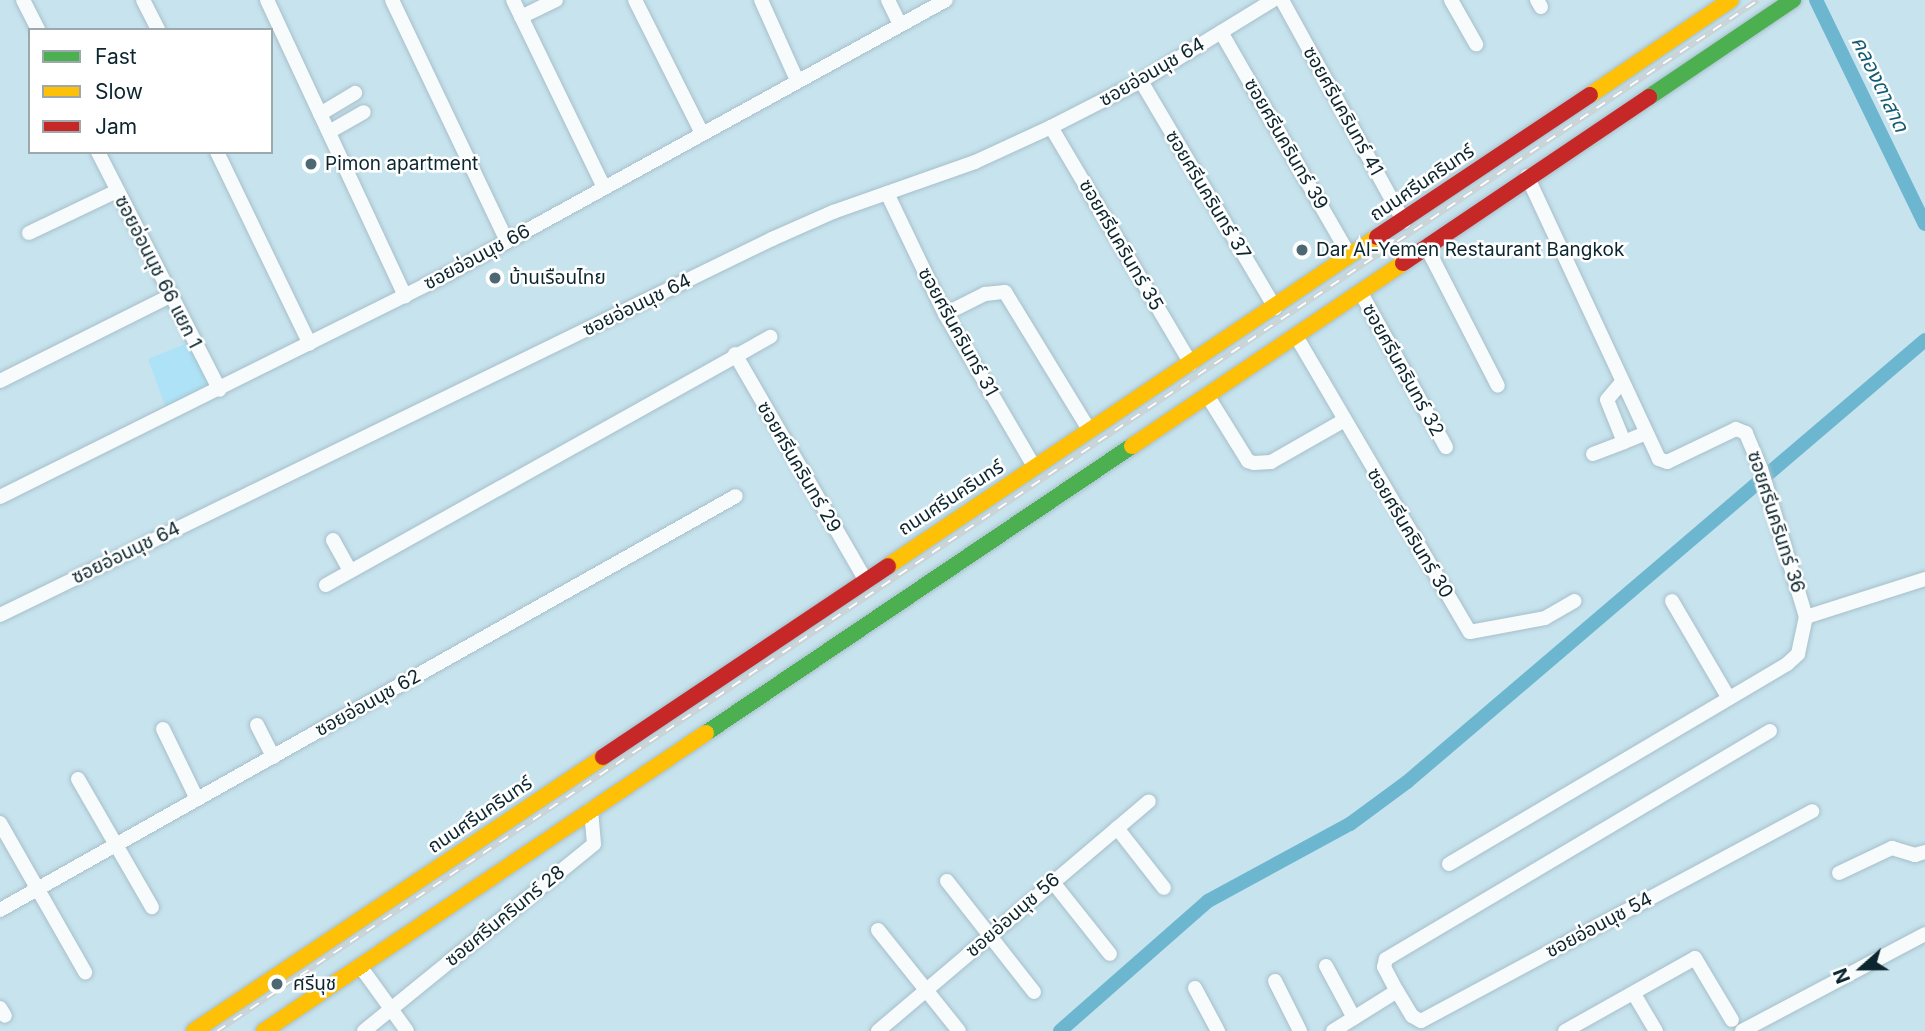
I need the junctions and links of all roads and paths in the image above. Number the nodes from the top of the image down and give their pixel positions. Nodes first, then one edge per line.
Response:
1 (23, 0) edge
2 (143, 0) edge
3 (267, 0) edge
4 (392, 0) edge
5 (513, 0) edge
6 (556, 0) edge
7 (635, 0) edge
8 (761, 0) edge
9 (888, 0) edge
10 (946, 0) edge
11 (1273, 0) edge
12 (1282, 0) edge
13 (1451, 0) edge
14 (1731, 0) edge
15 (1793, 1) edge
16 (522, 17) junction
17 (899, 23) junction
18 (37, 28) edge
19 (157, 28) edge
20 (1221, 32) junction
21 (1476, 44) dead end
22 (797, 80) junction
23 (1141, 81) junction
24 (355, 93) dead end
25 (364, 112) dead end
26 (320, 114) junction
27 (1051, 127) junction
28 (329, 132) junction
29 (702, 132) junction
30 (99, 154) edge
31 (218, 154) edge
32 (1527, 176) junction
33 (604, 187) junction
34 (117, 191) junction
35 (887, 193) junction
36 (1404, 222) junction
37 (29, 233) dead end
38 (507, 241) junction
39 (1426, 246) junction
40 (1350, 257) junction
41 (1361, 293) junction
42 (170, 296) junction
43 (405, 296) junction
44 (1275, 308) junction
45 (945, 314) junction
46 (1296, 336) junction
47 (770, 337) dead end
48 (310, 344) junction
49 (735, 354) junction
50 (1191, 364) junction
51 (0, 381) edge
52 (1622, 382) junction
53 (1498, 386) dead end
54 (220, 390) junction
55 (1207, 395) junction
56 (1343, 421) junction
57 (1090, 431) junction
58 (1646, 433) junction
59 (1624, 442) junction
60 (1446, 447) dead end
61 (1593, 454) dead end
62 (1035, 468) junction
63 (1006, 487) junction
64 (0, 496) edge
65 (736, 496) dead end
66 (1028, 517) junction
67 (333, 540) dead end
68 (350, 571) junction
69 (866, 579) junction
70 (1925, 579) edge
71 (326, 585) dead end
72 (1575, 601) dead end
73 (1672, 601) dead end
74 (0, 615) edge
75 (1806, 617) junction
76 (1728, 697) junction
77 (257, 725) dead end
78 (163, 729) dead end
79 (1770, 731) dead end
80 (272, 757) junction
81 (78, 779) dead end
82 (197, 799) junction
83 (1149, 801) dead end
84 (591, 809) junction
85 (1812, 811) dead end
86 (0, 823) edge
87 (1117, 828) junction
88 (116, 845) junction
89 (1925, 852) edge
90 (1450, 864) dead end
91 (1839, 873) dead end
92 (947, 881) dead end
93 (1052, 881) junction
94 (1164, 888) dead end
95 (36, 890) junction
96 (152, 907) dead end
97 (0, 910) edge
98 (878, 930) dead end
99 (991, 934) junction
100 (1925, 934) edge
101 (1110, 954) dead end
102 (360, 966) junction
103 (1325, 966) dead end
104 (85, 972) dead end
105 (1275, 981) dead end
106 (1195, 988) dead end
107 (926, 990) junction
108 (1397, 991) junction
109 (1034, 992) dead end
110 (1634, 994) junction
111 (390, 1010) junction
112 (1354, 1017) junction
113 (1732, 1020) dead end
114 (282, 1026) edge
115 (1571, 1029) edge
116 (194, 1031) edge
117 (264, 1031) edge
118 (364, 1031) edge
119 (407, 1031) edge
120 (878, 1031) edge
121 (959, 1031) edge
122 (1218, 1031) edge
123 (1300, 1031) edge
124 (1333, 1031) edge
125 (1656, 1031) edge
126 (1742, 1031) edge

1 - 18 street
2 - 19 street
3 - 26 street
4 - 38 street
5 - 16 street
6 - 16 street
7 - 29 street
8 - 22 street
9 - 17 street
10 - 17 street, ซอยอ่อนนุช 66
11 - 20 street, ซอยอ่อนนุช 64
12 - 36 street, ซอยศรีนครินทร์ 41
13 - 21 street
14 - 36 main road, ถนนศรีนครินทร์
15 - 32 main road
16 - 33 street
17 - 22 street, ซอยอ่อนนุช 66
20 - 23 street, ซอยอ่อนนุช 64
20 - 40 street, ซอยศรีนครินทร์ 39
22 - 29 street, ซอยอ่อนนุช 66
23 - 27 street, ซอยอ่อนนุช 64
23 - 44 street, ซอยศรีนครินทร์ 37
24 - 26 street
25 - 28 street
26 - 28 street
27 - 35 street, ซอยอ่อนนุช 64
27 - 50 street, ซอยศรีนครินทร์ 35
28 - 43 street
29 - 33 street, ซอยอ่อนนุช 66
30 - 34 street, ซอยอ่อนนุช 66 แยก 1
31 - 48 street
32 - 39 main road
32 - 52 street, ซอยศรีนครินทร์ 36
33 - 38 street, ซอยอ่อนนุช 66
34 - 37 street
34 - 42 street, ซอยอ่อนนุช 66 แยก 1
35 - 45 street, ซอยศรีนครินทร์ 31
35 - 74 street, ซอยอ่อนนุช 64
36 - 40 main road, ถนนศรีนครินทร์
38 - 43 street, ซอยอ่อนนุช 66
39 - 41 main road
39 - 53 street
40 - 44 main road, ถนนศรีนครินทร์
41 - 46 main road
41 - 60 street, ซอยศรีนครินทร์ 32
42 - 51 street
42 - 54 street, ซอยอ่อนนุช 66 แยก 1
43 - 48 street, ซอยอ่อนนุช 66
44 - 50 main road, ถนนศรีนครินทร์
45 - 57 street
45 - 62 street, ซอยศรีนครินทร์ 31
46 - 55 main road
46 - 56 street, ซอยศรีนครินทร์ 30
47 - 49 street
48 - 54 street, ซอยอ่อนนุช 66
49 - 68 street
49 - 69 street, ซอยศรีนครินทร์ 29
50 - 57 main road, ถนนศรีนครินทร์
52 - 58 street, ซอยศรีนครินทร์ 36
52 - 59 street
54 - 64 street, ซอยอ่อนนุช 66
55 - 56 street
55 - 66 main road
56 - 72 street, ซอยศรีนครินทร์ 30
57 - 62 main road, ถนนศรีนครินทร์
58 - 59 street
58 - 75 street, ซอยศรีนครินทร์ 36
59 - 61 street
62 - 63 main road, ถนนศรีนครินทร์
63 - 66 main road
63 - 69 main road, ถนนศรีนครินทร์
65 - 80 street, ซอยอ่อนนุช 62
66 - 84 main road
67 - 68 street
68 - 71 street
69 - 116 main road, ถนนศรีนครินทร์
70 - 75 street
73 - 76 street
75 - 76 street, ซอยศรีนครินทร์ 36
76 - 90 street, ซอยศรีนครินทร์ 36
77 - 80 street
78 - 82 street
79 - 108 street, ซอยอ่อนนุช 54
80 - 82 street, ซอยอ่อนนุช 62
81 - 88 street
82 - 88 street, ซอยอ่อนนุช 62
83 - 87 street, ซอยอ่อนนุช 56
84 - 102 main road
84 - 111 street, ซอยศรีนครินทร์ 28
85 - 108 street, ซอยอ่อนนุช 54
86 - 95 street
87 - 93 street, ซอยอ่อนนุช 56
87 - 94 street
88 - 95 street, ซอยอ่อนนุช 62
88 - 96 street
89 - 91 street
92 - 99 street
93 - 99 street, ซอยอ่อนนุช 56
93 - 101 street
95 - 97 street, ซอยอ่อนนุช 62
95 - 104 street
98 - 107 street
99 - 107 street, ซอยอ่อนนุช 56
99 - 109 street
100 - 126 street
102 - 111 street
102 - 114 main road
103 - 112 street
105 - 123 street
106 - 122 street
107 - 120 street, ซอยอ่อนนุช 56
107 - 121 street
108 - 112 street
110 - 113 street
110 - 115 street
110 - 125 street
111 - 118 street
111 - 119 street
112 - 124 street
114 - 117 main road

